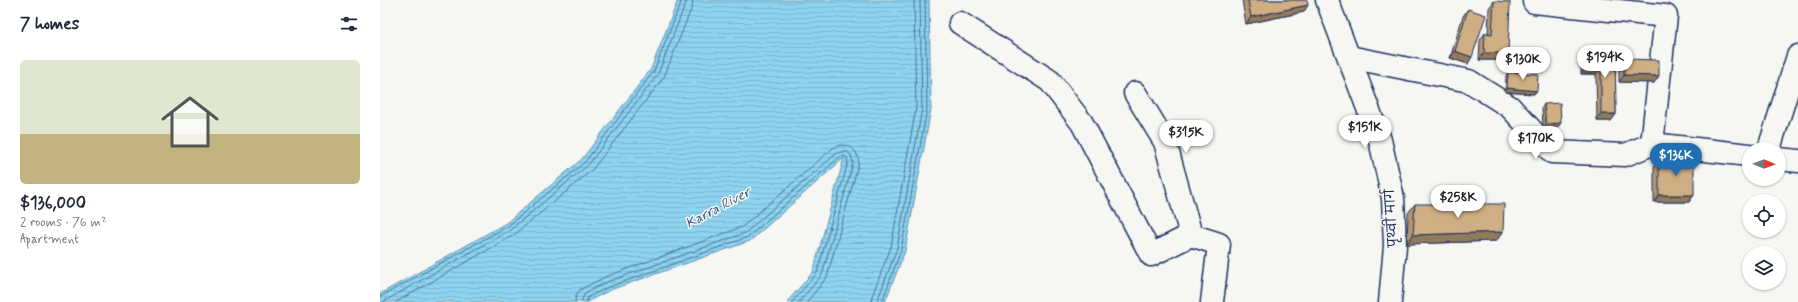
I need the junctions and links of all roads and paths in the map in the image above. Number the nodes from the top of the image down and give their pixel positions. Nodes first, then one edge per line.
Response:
1 (1327, 0) edge
2 (1534, 2) dead end
3 (960, 23) dead end
4 (1798, 56) edge
5 (1349, 57) junction
6 (1135, 93) dead end
7 (1771, 142) edge
8 (1652, 144) junction
9 (1742, 154) edge
10 (1786, 160) edge
11 (1798, 161) edge
12 (1191, 235) junction
13 (1212, 302) edge
14 (1390, 302) edge

1 - 5 street, पृथ्वी मार्ग
2 - 8 street
3 - 12 street
4 - 7 street
5 - 8 street
5 - 14 street, पृथ्वी मार्ग
6 - 12 street
8 - 9 street
10 - 11 street
12 - 13 street

